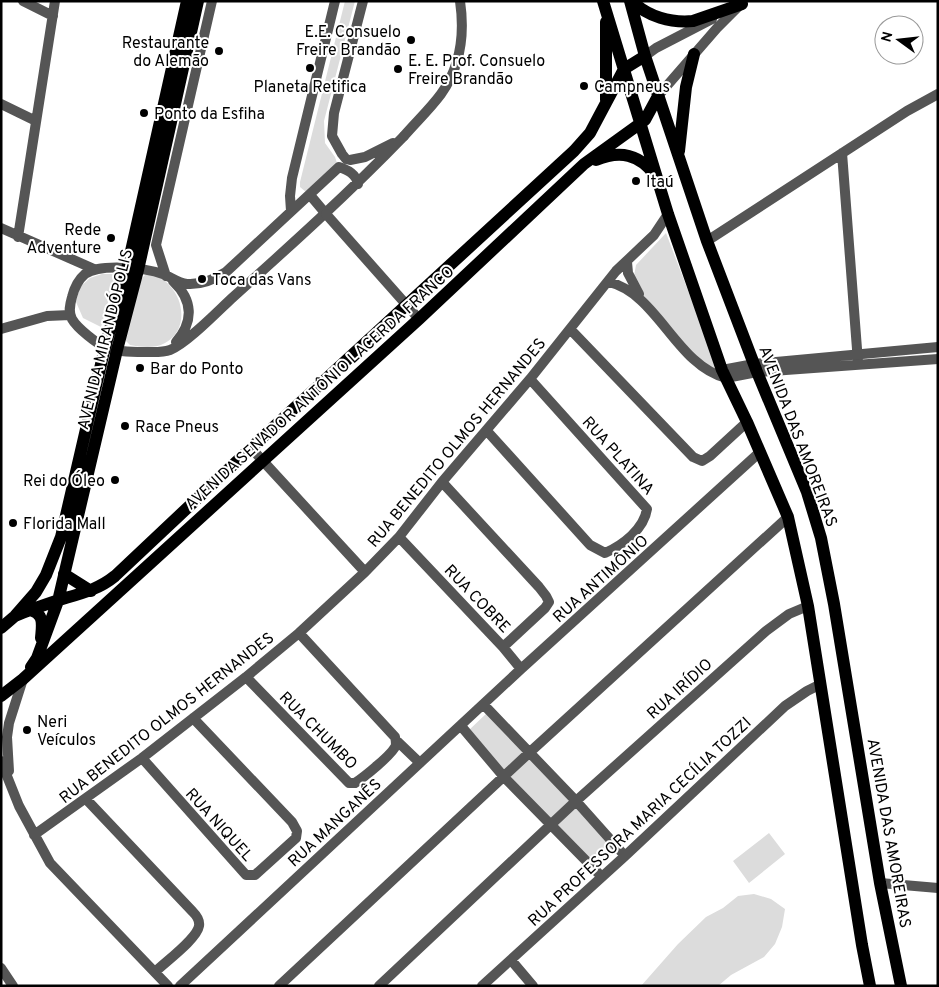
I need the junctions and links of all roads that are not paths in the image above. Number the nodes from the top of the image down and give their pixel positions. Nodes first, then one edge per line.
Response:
1 (23, 1) edge
2 (55, 1) edge
3 (187, 1) edge
4 (198, 1) edge
5 (212, 1) edge
6 (335, 1) edge
7 (363, 1) edge
8 (460, 1) edge
9 (631, 1) edge
10 (743, 2) edge
11 (604, 4) edge
12 (53, 16) junction
13 (694, 54) junction
14 (645, 56) junction
15 (624, 69) junction
16 (938, 94) edge
17 (658, 96) junction
18 (606, 102) junction
19 (1, 104) edge
20 (36, 120) junction
21 (641, 123) junction
22 (404, 136) junction
23 (842, 154) junction
24 (679, 156) junction
25 (343, 163) junction
26 (584, 164) junction
27 (657, 176) junction
28 (358, 184) junction
29 (310, 195) junction
30 (291, 211) junction
31 (326, 214) junction
32 (668, 214) junction
33 (1, 228) edge
34 (18, 237) junction
35 (707, 241) junction
36 (627, 262) junction
37 (94, 269) junction
38 (132, 269) junction
39 (169, 277) junction
40 (609, 282) junction
41 (644, 304) junction
42 (407, 306) junction
43 (70, 315) junction
44 (419, 319) junction
45 (1, 329) edge
46 (570, 329) junction
47 (938, 347) edge
48 (111, 349) junction
49 (160, 352) junction
50 (857, 354) junction
51 (938, 359) edge
52 (858, 365) junction
53 (756, 368) junction
54 (724, 374) junction
55 (530, 379) junction
56 (747, 422) junction
57 (486, 431) junction
58 (251, 448) junction
59 (760, 452) junction
60 (263, 462) junction
61 (442, 482) junction
62 (788, 517) junction
63 (400, 538) junction
64 (365, 572) junction
65 (64, 574) junction
66 (91, 591) junction
67 (58, 601) junction
68 (808, 606) junction
69 (30, 610) junction
70 (15, 616) junction
71 (1, 628) edge
72 (299, 633) junction
73 (504, 647) junction
74 (37, 658) junction
75 (521, 669) junction
76 (246, 677) junction
77 (23, 679) junction
78 (821, 684) junction
79 (1, 696) edge
80 (484, 705) junction
81 (193, 718) junction
82 (461, 726) junction
83 (396, 740) junction
84 (530, 752) junction
85 (142, 758) junction
86 (1, 760) edge
87 (420, 763) junction
88 (9, 777) junction
89 (504, 777) junction
90 (86, 800) junction
91 (576, 801) junction
92 (551, 825) junction
93 (34, 836) junction
94 (625, 856) junction
95 (602, 877) junction
96 (880, 883) junction
97 (938, 888) edge
98 (511, 960) junction
99 (1, 968) edge
100 (155, 972) junction
101 (13, 986) edge
102 (168, 986) edge
103 (180, 986) edge
104 (279, 986) edge
105 (379, 986) edge
106 (482, 986) edge
107 (533, 986) edge
108 (870, 986) edge
109 (901, 986) edge

1 - 12 street
2 - 12 street
3 - 38 main road, AVENIDA MIRANDÓPOLIS
4 - 38 main road, AVENIDA MIRANDÓPOLIS
5 - 39 street, AVENIDA MIRANDÓPOLIS
6 - 30 street
7 - 25 street
8 - 22 street
9 - 10 main road
9 - 14 main road, AVENIDA DAS AMOREIRAS
10 - 13 street
10 - 14 street
11 - 15 main road
11 - 18 main road
12 - 20 street
13 - 17 street
13 - 24 main road
14 - 15 main road
14 - 17 main road, AVENIDA DAS AMOREIRAS
15 - 18 main road, AVENIDA SENADOR ANTÔNIO LACERDA FRANCO
15 - 21 main road
16 - 23 street
17 - 21 main road
17 - 24 main road, AVENIDA DAS AMOREIRAS
18 - 42 main road, AVENIDA SENADOR ANTÔNIO LACERDA FRANCO
19 - 20 street
20 - 34 street
21 - 26 main road, AVENIDA SENADOR ANTÔNIO LACERDA FRANCO
21 - 27 main road
22 - 25 street
22 - 28 street
23 - 35 street
23 - 50 street
24 - 35 main road, AVENIDA DAS AMOREIRAS
25 - 28 street
25 - 29 street
26 - 27 main road
26 - 44 main road, AVENIDA SENADOR ANTÔNIO LACERDA FRANCO
27 - 32 main road
28 - 31 street
29 - 30 street
29 - 31 street
30 - 39 street
31 - 42 street
31 - 49 street
32 - 36 street, RUA BENEDITO OLMOS HERNANDES
32 - 54 main road
33 - 34 street
34 - 37 street
35 - 53 main road, AVENIDA DAS AMOREIRAS
36 - 40 street, RUA BENEDITO OLMOS HERNANDES
36 - 41 street
37 - 38 street
37 - 43 street
38 - 39 street
38 - 48 main road, AVENIDA MIRANDÓPOLIS
39 - 49 street, AVENIDA MIRANDÓPOLIS
40 - 41 street
40 - 46 street, RUA BENEDITO OLMOS HERNANDES
41 - 54 street
42 - 44 street
42 - 58 main road, AVENIDA SENADOR ANTÔNIO LACERDA FRANCO
43 - 45 street
43 - 48 street
44 - 60 main road, AVENIDA SENADOR ANTÔNIO LACERDA FRANCO
46 - 55 street, RUA BENEDITO OLMOS HERNANDES
46 - 56 street
47 - 50 street
48 - 49 street
48 - 65 main road, AVENIDA MIRANDÓPOLIS
48 - 70 main road, AVENIDA MIRANDÓPOLIS
50 - 52 street
50 - 53 street
51 - 52 street
52 - 53 street
53 - 54 street
53 - 96 main road, AVENIDA DAS AMOREIRAS
54 - 56 main road
55 - 57 street, RUA BENEDITO OLMOS HERNANDES
55 - 57 street, RUA PLATINA
56 - 59 main road
57 - 61 street, RUA BENEDITO OLMOS HERNANDES
58 - 60 street
58 - 66 main road, AVENIDA SENADOR ANTÔNIO LACERDA FRANCO
59 - 62 main road
59 - 75 street, RUA ANTIMÔNIO
60 - 64 street
60 - 77 main road, AVENIDA SENADOR ANTÔNIO LACERDA FRANCO
61 - 63 street, RUA BENEDITO OLMOS HERNANDES
61 - 73 street, RUA COBRE
62 - 68 main road
62 - 84 street
63 - 64 street, RUA BENEDITO OLMOS HERNANDES
63 - 73 street, RUA COBRE
64 - 72 street, RUA BENEDITO OLMOS HERNANDES
65 - 66 main road
65 - 67 main road, AVENIDA MIRANDÓPOLIS
66 - 67 main road, AVENIDA SENADOR ANTÔNIO LACERDA FRANCO
67 - 69 main road, AVENIDA SENADOR ANTÔNIO LACERDA FRANCO
67 - 74 main road, AVENIDA MIRANDÓPOLIS
68 - 78 main road
68 - 91 street, RUA IRÍDIO
69 - 70 main road, AVENIDA SENADOR ANTÔNIO LACERDA FRANCO
69 - 74 main road
70 - 71 main road
72 - 76 street, RUA BENEDITO OLMOS HERNANDES
72 - 83 street
73 - 75 street
74 - 77 main road, AVENIDA MIRANDÓPOLIS
75 - 80 street, RUA ANTIMÔNIO
76 - 81 street, RUA BENEDITO OLMOS HERNANDES
76 - 83 street, RUA CHUMBO
77 - 79 main road
77 - 88 street
78 - 94 street, RUA PROFESSORA MARIA CECÍLIA TOZZI
78 - 108 main road
80 - 82 street, RUA ANTIMÔNIO
80 - 84 street
81 - 85 street, RUA BENEDITO OLMOS HERNANDES
81 - 85 street, RUA NIQUEL
82 - 87 street, RUA MANGANÊS
82 - 89 street
83 - 87 street
84 - 89 street
84 - 91 street
85 - 90 street, RUA BENEDITO OLMOS HERNANDES
86 - 88 street
87 - 103 street, RUA MANGANÊS
88 - 93 street
89 - 92 street
89 - 104 street
90 - 93 street, RUA BENEDITO OLMOS HERNANDES
90 - 100 street
91 - 92 street, RUA IRÍDIO
91 - 94 street
92 - 95 street
92 - 105 street, RUA IRÍDIO
93 - 100 street
94 - 95 street, RUA PROFESSORA MARIA CECÍLIA TOZZI
95 - 98 street, RUA PROFESSORA MARIA CECÍLIA TOZZI
96 - 97 street
96 - 109 main road, AVENIDA DAS AMOREIRAS
98 - 106 street, RUA PROFESSORA MARIA CECÍLIA TOZZI
98 - 107 street
99 - 101 street
100 - 102 street

